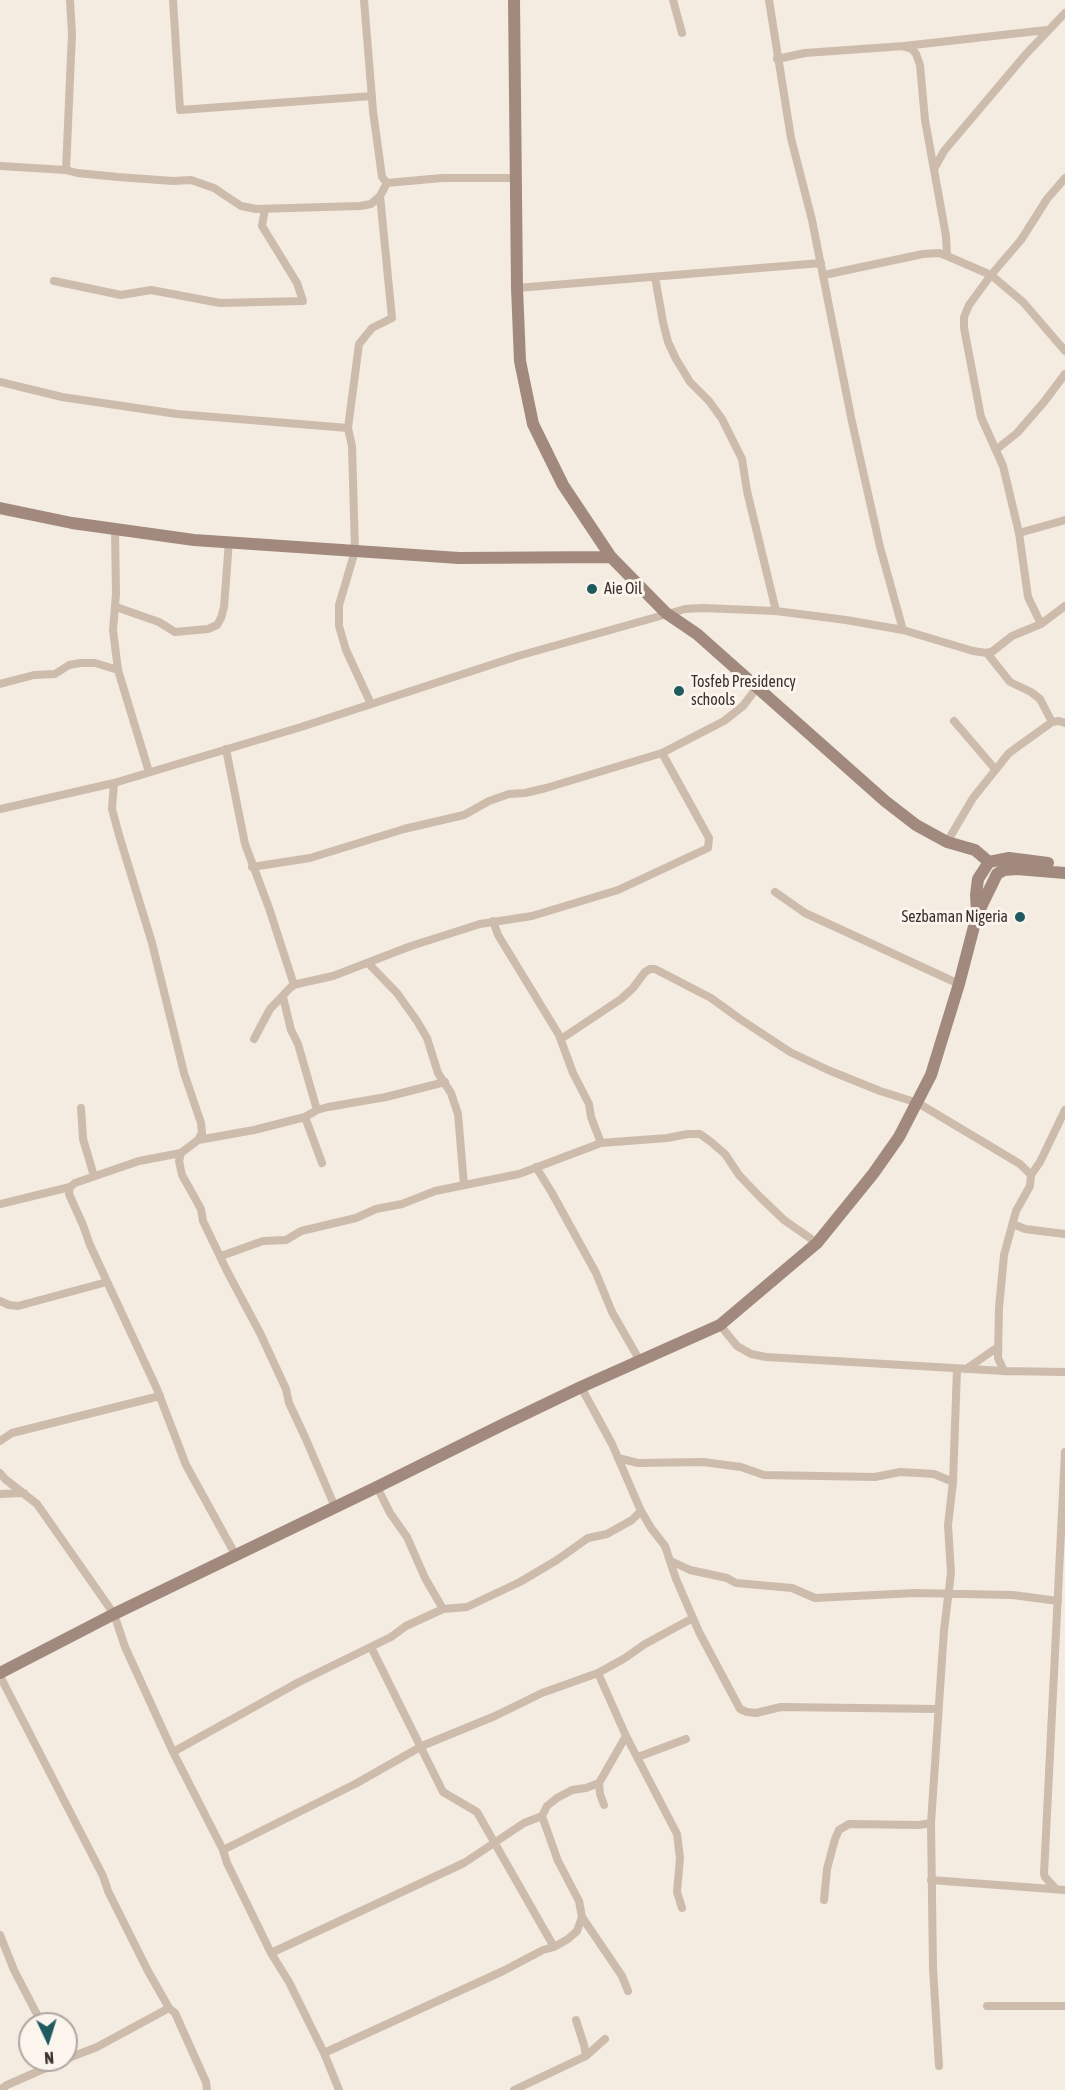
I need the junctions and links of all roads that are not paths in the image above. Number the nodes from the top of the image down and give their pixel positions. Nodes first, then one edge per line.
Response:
1 (70, 0) edge
2 (173, 0) edge
3 (364, 0) edge
4 (514, 0) edge
5 (673, 0) edge
6 (769, 0) edge
7 (1065, 13) edge
8 (1047, 30) junction
9 (682, 33) dead end
10 (904, 46) junction
11 (777, 59) junction
12 (372, 96) junction
13 (0, 166) edge
14 (66, 170) junction
15 (934, 172) junction
16 (517, 178) junction
17 (1065, 178) edge
18 (387, 183) junction
19 (380, 196) junction
20 (265, 208) junction
21 (946, 256) junction
22 (821, 263) junction
23 (824, 275) junction
24 (991, 275) junction
25 (655, 277) junction
26 (54, 281) dead end
27 (517, 288) junction
28 (1065, 351) edge
29 (1065, 374) edge
30 (0, 382) edge
31 (348, 428) junction
32 (997, 449) junction
33 (0, 508) edge
34 (1065, 520) edge
35 (115, 529) junction
36 (1019, 533) junction
37 (229, 541) junction
38 (355, 551) junction
39 (611, 557) junction
40 (1065, 606) edge
41 (116, 607) junction
42 (776, 611) junction
43 (666, 613) junction
44 (1041, 624) junction
45 (903, 630) junction
46 (987, 653) junction
47 (117, 670) junction
48 (0, 684) edge
49 (758, 686) junction
50 (371, 704) junction
51 (954, 721) dead end
52 (1052, 722) junction
53 (1065, 723) edge
54 (226, 749) junction
55 (662, 753) junction
56 (995, 769) junction
57 (149, 772) junction
58 (114, 783) junction
59 (0, 809) edge
60 (947, 842) junction
61 (989, 862) junction
62 (1065, 865) edge
63 (252, 867) junction
64 (1065, 873) edge
65 (775, 892) dead end
66 (977, 915) junction
67 (493, 921) junction
68 (368, 963) junction
69 (959, 984) junction
70 (294, 985) junction
71 (283, 997) junction
72 (254, 1039) dead end
73 (561, 1039) junction
74 (444, 1082) junction
75 (918, 1103) junction
76 (81, 1108) dead end
77 (317, 1110) junction
78 (1065, 1110) edge
79 (305, 1117) junction
80 (198, 1140) junction
81 (602, 1143) junction
82 (181, 1153) junction
83 (322, 1163) dead end
84 (536, 1167) junction
85 (1031, 1175) junction
86 (94, 1176) junction
87 (464, 1185) junction
88 (70, 1187) junction
89 (0, 1203) edge
90 (1013, 1224) junction
91 (1065, 1234) edge
92 (817, 1243) junction
93 (221, 1256) junction
94 (107, 1282) junction
95 (0, 1301) edge
96 (720, 1325) junction
97 (998, 1347) junction
98 (640, 1361) junction
99 (962, 1369) junction
100 (1004, 1371) junction
101 (1065, 1372) edge
102 (581, 1387) junction
103 (159, 1396) junction
104 (0, 1441) edge
105 (1065, 1452) edge
106 (618, 1458) junction
107 (0, 1473) edge
108 (953, 1482) junction
109 (377, 1487) junction
110 (25, 1493) junction
111 (0, 1494) edge
112 (335, 1507) junction
113 (641, 1511) junction
114 (235, 1554) junction
115 (671, 1561) junction
116 (950, 1595) junction
117 (1058, 1601) junction
118 (443, 1609) junction
119 (114, 1614) junction
120 (693, 1618) junction
121 (371, 1647) junction
122 (598, 1673) junction
123 (0, 1674) edge
124 (938, 1709) junction
125 (626, 1736) junction
126 (686, 1739) dead end
127 (422, 1746) junction
128 (173, 1752) junction
129 (638, 1757) junction
130 (599, 1783) junction
131 (604, 1805) dead end
132 (542, 1816) junction
133 (931, 1823) junction
134 (496, 1843) junction
135 (223, 1850) junction
136 (931, 1880) junction
137 (1060, 1889) edge
138 (824, 1900) dead end
139 (682, 1908) dead end
140 (582, 1917) junction
141 (0, 1935) edge
142 (554, 1947) junction
143 (4, 1952) edge
144 (271, 1953) junction
145 (628, 1991) dead end
146 (987, 2006) dead end
147 (1065, 2006) edge
148 (169, 2008) junction
149 (36, 2012) edge
150 (576, 2020) dead end
151 (605, 2039) dead end
152 (78, 2054) edge
153 (324, 2054) junction
154 (585, 2056) junction
155 (939, 2066) dead end
156 (37, 2072) edge
157 (0, 2090) edge
158 (207, 2090) edge
159 (339, 2090) edge
160 (514, 2090) edge

1 - 14 street
2 - 12 street
3 - 12 street
4 - 16 street
5 - 9 street
6 - 11 street
7 - 8 street
8 - 10 street
8 - 15 street
10 - 11 street
10 - 15 street
11 - 22 street
12 - 18 street
13 - 14 street
14 - 20 street
15 - 21 street
16 - 18 street
16 - 27 street
17 - 24 street
18 - 19 street
19 - 20 street
19 - 31 street
20 - 26 street
21 - 23 street
21 - 24 street
22 - 23 street
22 - 25 street
23 - 45 street
24 - 28 street
24 - 32 street
25 - 27 street
25 - 42 street
27 - 39 street
29 - 32 street
30 - 31 street
31 - 38 street
32 - 36 street
33 - 35 street
34 - 36 street
35 - 37 street
35 - 41 street
36 - 44 street
37 - 38 street
37 - 41 street
38 - 39 street
38 - 50 street
39 - 43 street
40 - 44 street
41 - 47 street
42 - 43 street
42 - 45 street
43 - 49 street
43 - 50 street
44 - 46 street
45 - 46 street
46 - 52 street
47 - 48 street
47 - 57 street
49 - 55 street
49 - 60 street
50 - 54 street
51 - 56 street
52 - 53 street
52 - 56 street
54 - 57 street
54 - 63 street
55 - 63 street
55 - 67 street
56 - 60 street
57 - 58 street
58 - 59 street
58 - 80 street
60 - 61 street
61 - 62 street
61 - 66 street
63 - 70 street
64 - 66 street
65 - 69 street
66 - 69 street
67 - 68 street
67 - 73 street
68 - 70 street
68 - 74 street
69 - 75 street
70 - 71 street
71 - 72 street
71 - 77 street
73 - 75 street
73 - 81 street
74 - 77 street
74 - 87 street
75 - 85 street
75 - 92 street
76 - 86 street
77 - 79 street
78 - 85 street
79 - 80 street
79 - 83 street
80 - 82 street
81 - 84 street
81 - 92 street
82 - 86 street
82 - 93 street
84 - 87 street
84 - 98 street
85 - 90 street
86 - 88 street
87 - 93 street
88 - 89 street
88 - 94 street
90 - 91 street
90 - 97 street
92 - 96 street
93 - 112 street
94 - 95 street
94 - 103 street
96 - 98 street
96 - 99 street
97 - 99 street
97 - 100 street
98 - 102 street
99 - 100 street
99 - 108 street
100 - 101 street
102 - 106 street
102 - 109 street
103 - 104 street
103 - 114 street
105 - 117 street
106 - 108 street
106 - 113 street
107 - 110 street
108 - 116 street
109 - 112 street
109 - 118 street
110 - 111 street
110 - 119 street
112 - 114 street
113 - 115 street
113 - 118 street
114 - 119 street
115 - 116 street
115 - 120 street
116 - 117 street
116 - 124 street
117 - 137 street
118 - 121 street
119 - 123 street
119 - 128 street
120 - 122 street
120 - 124 street
121 - 127 street
121 - 128 street
122 - 125 street
122 - 127 street
123 - 148 street
124 - 133 street
125 - 129 street
125 - 130 street
126 - 129 street
127 - 134 street
127 - 135 street
128 - 135 street
129 - 139 street
130 - 131 street
130 - 132 street
132 - 134 street
132 - 140 street
133 - 136 street
133 - 138 street
134 - 142 street
134 - 144 street
135 - 144 street
136 - 137 street
136 - 155 street
140 - 142 street
140 - 145 street
141 - 143 street
142 - 153 street
143 - 149 street
144 - 153 street
146 - 147 street
148 - 152 street
148 - 158 street
150 - 154 street
151 - 154 street
153 - 159 street
154 - 160 street
156 - 157 street

